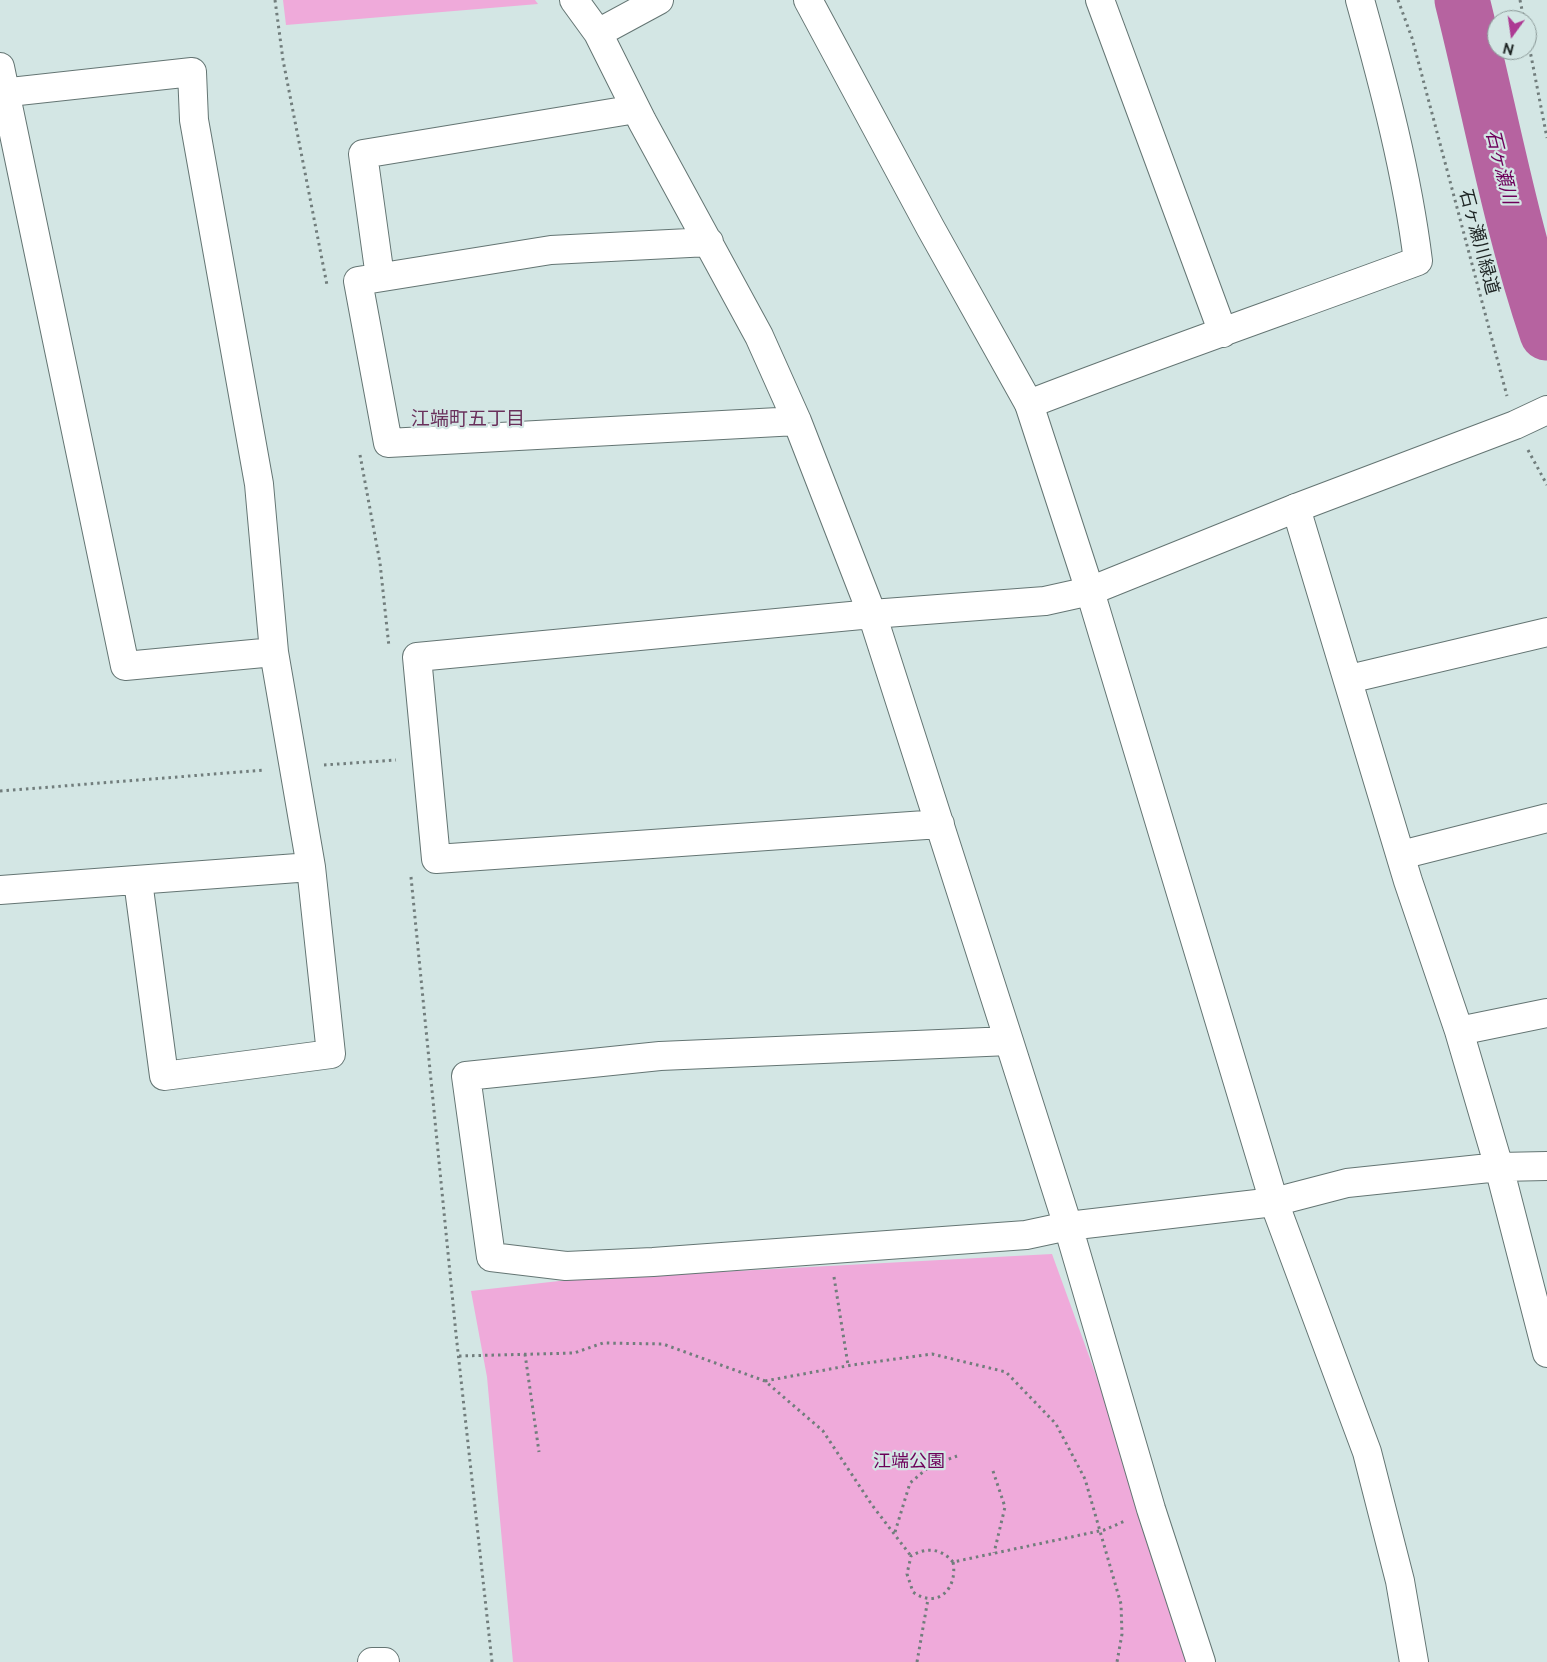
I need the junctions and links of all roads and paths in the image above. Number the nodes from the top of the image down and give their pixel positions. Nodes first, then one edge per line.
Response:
1 (276, 0) edge
2 (574, 0) edge
3 (659, 0) edge
4 (808, 0) edge
5 (1100, 0) edge
6 (1360, 0) edge
7 (1398, 0) edge
8 (598, 33) junction
9 (1532, 60) edge
10 (2, 84) edge
11 (636, 109) junction
12 (1547, 138) edge
13 (709, 242) junction
14 (380, 277) junction
15 (328, 292) dead end
16 (1223, 333) junction
17 (1029, 404) junction
18 (1547, 410) edge
19 (797, 421) junction
20 (1515, 426) junction
21 (358, 447) dead end
22 (1547, 485) edge
23 (1296, 508) junction
24 (1090, 591) junction
25 (872, 614) junction
26 (1547, 632) edge
27 (274, 652) junction
28 (389, 652) dead end
29 (1349, 679) junction
30 (400, 760) dead end
31 (324, 766) dead end
32 (268, 770) dead end
33 (0, 791) edge
34 (1547, 818) edge
35 (940, 824) junction
36 (1401, 855) junction
37 (311, 867) junction
38 (410, 869) dead end
39 (138, 881) junction
40 (0, 890) edge
41 (1547, 1013) edge
42 (1459, 1032) junction
43 (1009, 1041) junction
44 (1547, 1166) edge
45 (1500, 1167) junction
46 (1274, 1202) junction
47 (1068, 1226) junction
48 (830, 1249) junction
49 (1547, 1353) edge
50 (525, 1354) junction
51 (458, 1356) junction
52 (848, 1366) junction
53 (765, 1381) junction
54 (539, 1452) dead end
55 (957, 1456) dead end
56 (993, 1470) dead end
57 (1150, 1509) junction
58 (1101, 1531) junction
59 (895, 1533) junction
60 (994, 1553) junction
61 (911, 1556) junction
62 (952, 1562) junction
63 (928, 1599) junction
64 (372, 1662) edge
65 (385, 1662) edge
66 (492, 1662) edge
67 (917, 1662) edge
68 (1117, 1662) edge
69 (1201, 1662) edge
70 (1414, 1662) edge

1 - 15 path
2 - 8 street
3 - 8 street
4 - 17 street
5 - 16 street
6 - 16 street
7 - 20 path, 石ヶ瀬川緑道
8 - 11 street
9 - 12 path
10 - 27 street
10 - 27 street
11 - 13 street
11 - 14 street
13 - 14 street
13 - 19 street
14 - 19 street
16 - 17 street
17 - 24 street
18 - 20 street
19 - 25 street
20 - 22 path, 石ヶ瀬川緑道
20 - 23 street
21 - 28 path
23 - 24 street
23 - 29 street
24 - 25 street
24 - 46 street
25 - 35 street
25 - 35 street
26 - 29 street
27 - 37 street
29 - 36 street
30 - 31 path
32 - 33 path
34 - 36 street
35 - 43 street
36 - 42 street
37 - 39 street
37 - 39 street
38 - 51 path
39 - 40 street
41 - 42 street
42 - 45 street
43 - 47 street
43 - 48 street
44 - 45 street
45 - 46 street
45 - 49 street
46 - 47 street
46 - 70 street
47 - 48 street
47 - 57 street
48 - 52 path
50 - 51 path
50 - 53 path
50 - 54 path
51 - 66 path
52 - 53 path
52 - 58 path
53 - 59 path
55 - 59 path
56 - 60 path
57 - 58 path
57 - 69 street
58 - 60 path
58 - 68 path
59 - 61 path
60 - 62 path
61 - 62 path
61 - 63 path
62 - 63 path
63 - 67 path
64 - 65 street

